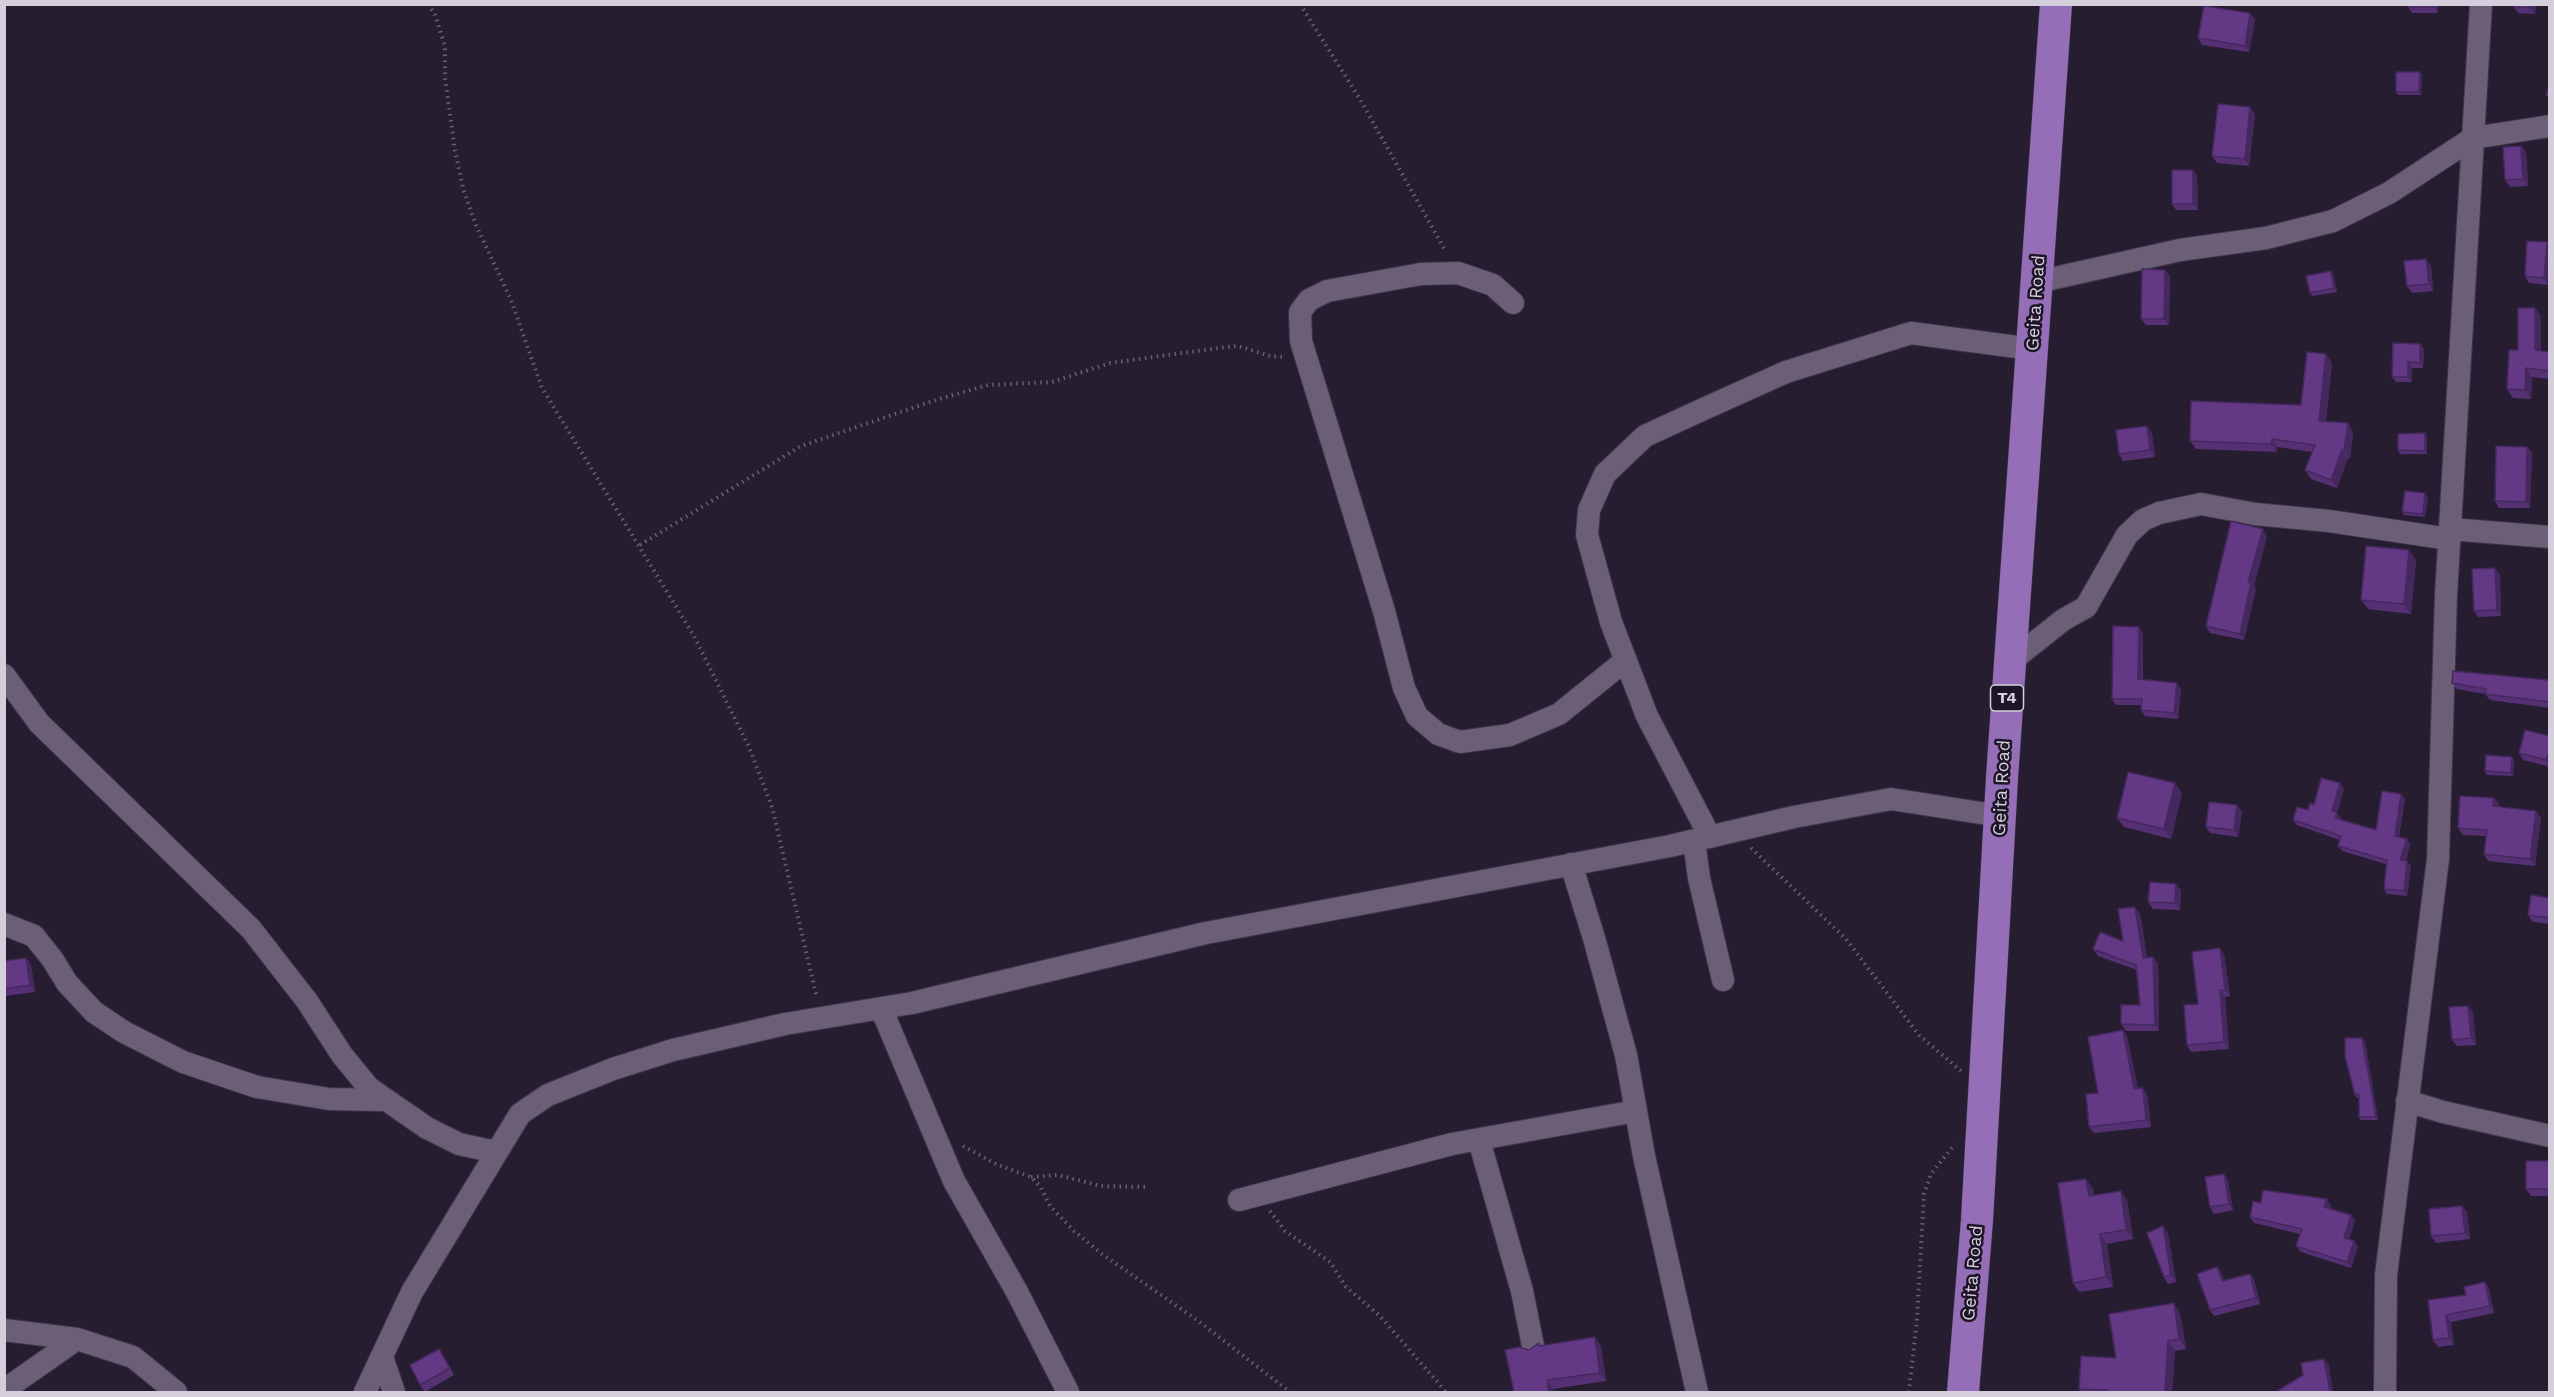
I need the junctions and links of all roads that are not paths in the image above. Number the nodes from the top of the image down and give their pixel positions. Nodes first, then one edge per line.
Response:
1 (2056, 4) edge
2 (2481, 4) edge
3 (2550, 126) edge
4 (2473, 138) junction
5 (2037, 282) junction
6 (1514, 303) dead end
7 (2032, 349) junction
8 (2449, 534) junction
9 (2550, 537) edge
10 (1626, 660) junction
11 (2010, 662) junction
12 (4, 675) edge
13 (2000, 816) junction
14 (1702, 839) junction
15 (1571, 864) junction
16 (4, 924) edge
17 (1723, 980) dead end
18 (881, 1008) junction
19 (384, 1100) junction
20 (2408, 1101) junction
21 (1636, 1111) junction
22 (2550, 1136) edge
23 (1479, 1140) junction
24 (495, 1152) junction
25 (1239, 1200) dead end
26 (4, 1330) edge
27 (77, 1339) junction
28 (1533, 1346) edge
29 (382, 1357) junction
30 (4, 1390) edge
31 (176, 1392) edge
32 (365, 1392) edge
33 (394, 1392) edge
34 (1068, 1392) edge
35 (1697, 1392) edge
36 (1963, 1392) edge
37 (2385, 1392) edge

1 - 5 highway, Geita Road / T4
2 - 4 street
3 - 4 street
4 - 5 street
4 - 8 street
5 - 7 highway, Geita Road / T4
6 - 10 street
7 - 10 street
7 - 11 highway, Geita Road / T4
8 - 9 street
8 - 11 street
8 - 20 street
10 - 14 street
11 - 13 highway, Geita Road / T4
12 - 19 street
13 - 14 street
13 - 36 highway, Geita Road / T4
14 - 15 street
14 - 17 street
15 - 18 street
15 - 21 street
16 - 19 street
18 - 24 street
18 - 34 street
19 - 24 street
20 - 22 street
20 - 37 street
21 - 23 street
21 - 35 street
23 - 25 street
23 - 28 street
24 - 29 street
26 - 27 street
27 - 30 street
27 - 31 street
29 - 32 street
29 - 33 street

